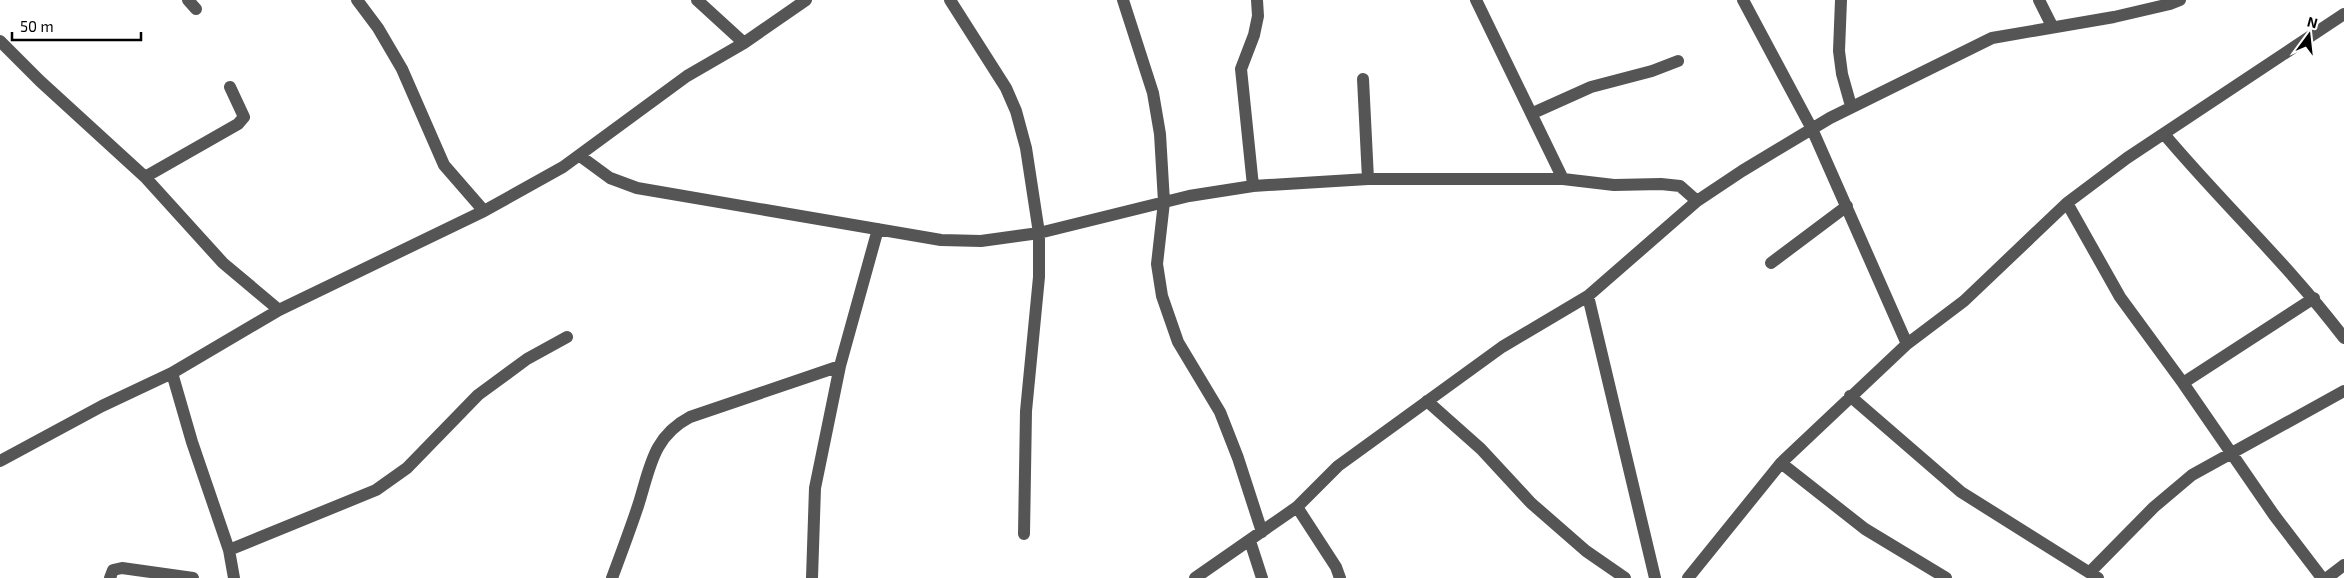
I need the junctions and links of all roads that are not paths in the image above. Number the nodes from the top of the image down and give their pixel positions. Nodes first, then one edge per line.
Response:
1 (357, 0) edge
2 (697, 0) edge
3 (806, 0) edge
4 (950, 0) edge
5 (1123, 0) edge
6 (1256, 0) edge
7 (1476, 0) edge
8 (1743, 0) edge
9 (1841, 0) edge
10 (2039, 0) edge
11 (2180, 0) edge
12 (2344, 14) edge
13 (2052, 26) junction
14 (0, 41) edge
15 (744, 43) junction
16 (1678, 61) dead end
17 (1363, 79) dead end
18 (230, 87) dead end
19 (1850, 106) junction
20 (1533, 114) junction
21 (1812, 129) junction
22 (2164, 134) junction
23 (580, 156) junction
24 (145, 177) junction
25 (1368, 179) junction
26 (1563, 179) junction
27 (1253, 186) junction
28 (1696, 201) junction
29 (1164, 202) junction
30 (2067, 204) junction
31 (1847, 206) junction
32 (484, 211) junction
33 (878, 229) junction
34 (1039, 233) junction
35 (1771, 263) dead end
36 (1588, 296) junction
37 (2314, 298) junction
38 (279, 310) junction
39 (567, 337) dead end
40 (2344, 338) edge
41 (1906, 344) junction
42 (840, 366) junction
43 (172, 373) junction
44 (2183, 383) junction
45 (2344, 391) edge
46 (1850, 396) junction
47 (1427, 402) junction
48 (2230, 452) junction
49 (0, 460) edge
50 (1781, 464) junction
51 (1297, 507) junction
52 (1262, 532) junction
53 (1024, 534) dead end
54 (1250, 541) junction
55 (229, 550) junction
56 (2344, 565) edge
57 (2094, 575) edge
58 (110, 578) edge
59 (193, 578) edge
60 (234, 578) edge
61 (612, 578) edge
62 (812, 578) edge
63 (1195, 578) edge
64 (1262, 578) edge
65 (1340, 578) edge
66 (1625, 578) edge
67 (1655, 578) edge
68 (1688, 578) edge
69 (1946, 578) edge
70 (2322, 578) edge
71 (2327, 578) edge

1 - 32 street
2 - 15 street
3 - 15 street
4 - 34 street
5 - 29 street
6 - 27 street
7 - 20 street
8 - 21 street
9 - 19 street
10 - 13 street
11 - 13 street
12 - 22 street
13 - 19 street
14 - 24 street
15 - 23 street
16 - 20 street
17 - 25 street
18 - 24 street
19 - 21 street
20 - 26 street
21 - 28 street
21 - 31 street
22 - 30 street
22 - 37 street
23 - 32 street
23 - 33 street
24 - 38 street
25 - 26 street
25 - 27 street
26 - 28 street
27 - 29 street
28 - 36 street
29 - 34 street
29 - 52 street
30 - 41 street
30 - 44 street
31 - 35 street
31 - 41 street
32 - 38 street
33 - 34 street
33 - 42 street
34 - 53 street
36 - 47 street
36 - 67 street
37 - 40 street
37 - 44 street
38 - 43 street
39 - 55 street
41 - 46 street
42 - 61 street
42 - 62 street
43 - 49 street
43 - 55 street
44 - 48 street
45 - 48 street
46 - 50 street
46 - 57 street
47 - 51 street
47 - 66 street
48 - 57 street
48 - 70 street
50 - 68 street
50 - 69 street
51 - 52 street
51 - 65 street
52 - 54 street
54 - 63 street
54 - 64 street
55 - 60 street
56 - 71 street
58 - 59 street

